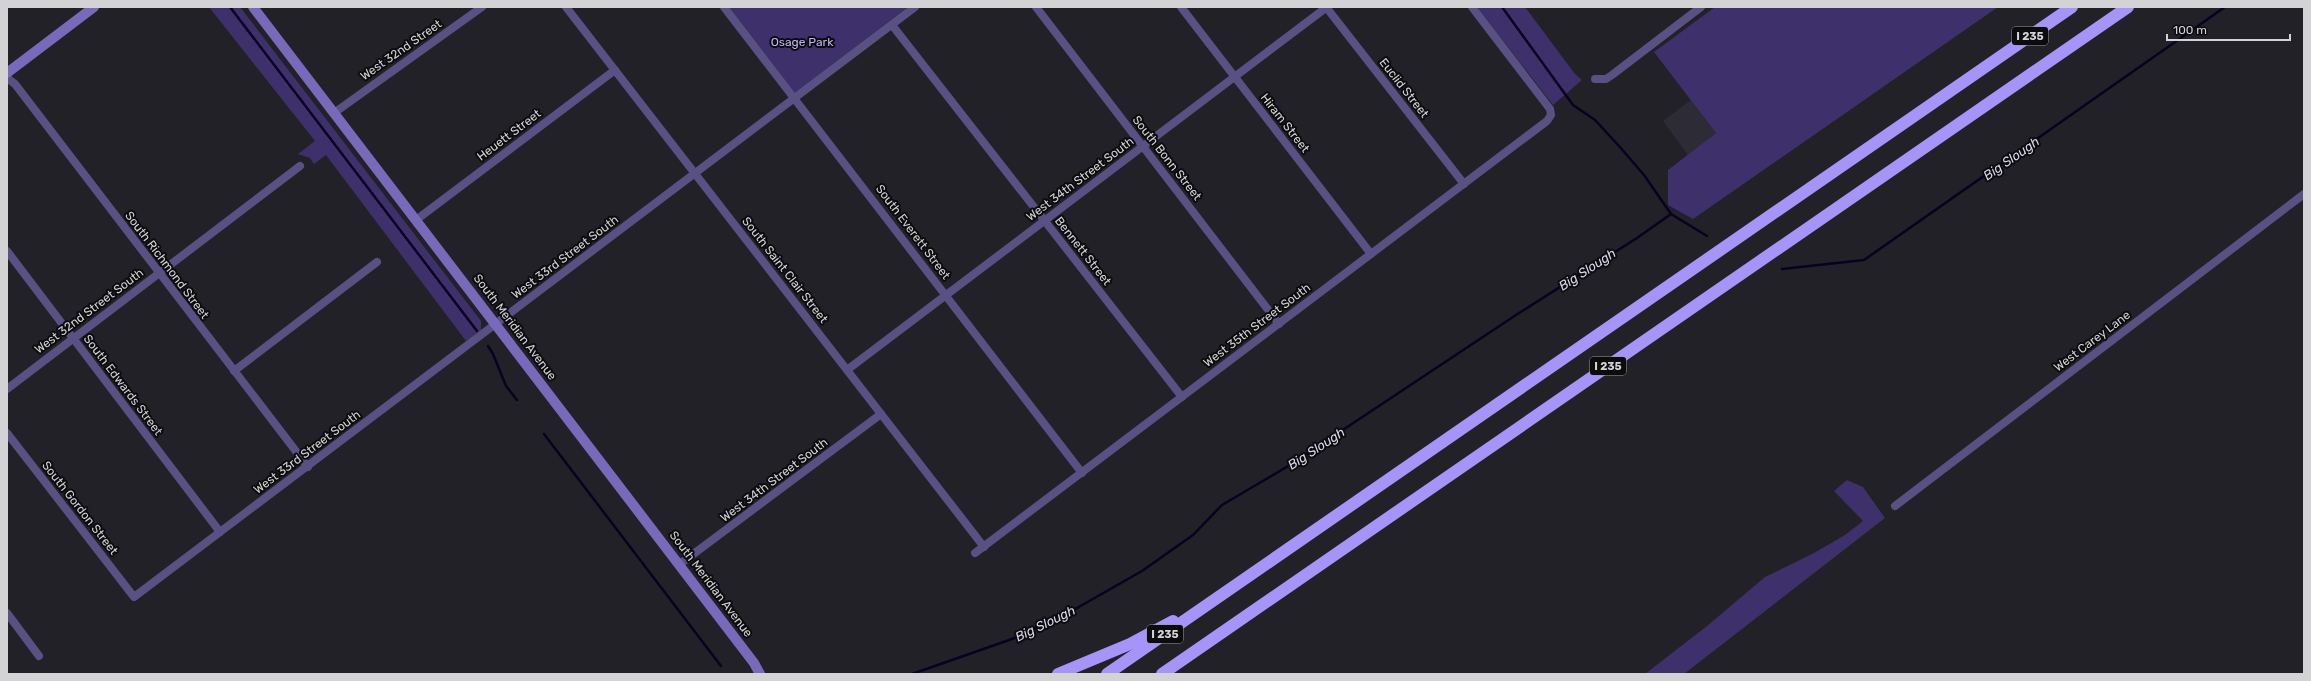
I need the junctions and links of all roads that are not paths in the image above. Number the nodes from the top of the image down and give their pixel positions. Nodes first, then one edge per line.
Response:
1 (94, 7) edge
2 (253, 7) edge
3 (482, 7) edge
4 (566, 7) edge
5 (724, 7) edge
6 (915, 7) edge
7 (1036, 7) edge
8 (1181, 7) edge
9 (1326, 7) edge
10 (1472, 7) edge
11 (1701, 7) edge
12 (2072, 7) edge
13 (2128, 7) edge
14 (892, 25) junction
15 (615, 70) junction
16 (7, 73) edge
17 (1234, 77) junction
18 (7, 78) edge
19 (1595, 79) dead end
20 (795, 98) junction
21 (334, 113) junction
22 (1143, 146) junction
23 (300, 166) dead end
24 (695, 173) junction
25 (1464, 184) junction
26 (2304, 194) edge
27 (416, 220) junction
28 (1044, 221) junction
29 (7, 251) edge
30 (1371, 254) junction
31 (377, 262) dead end
32 (159, 274) junction
33 (946, 295) junction
34 (1279, 324) junction
35 (496, 325) junction
36 (72, 339) junction
37 (847, 370) junction
38 (234, 371) junction
39 (7, 389) edge
40 (1182, 397) junction
41 (881, 414) junction
42 (7, 433) edge
43 (308, 467) junction
44 (1082, 473) junction
45 (1895, 506) dead end
46 (220, 532) junction
47 (984, 547) junction
48 (975, 553) dead end
49 (680, 564) junction
50 (1222, 595) junction
51 (134, 597) joint
52 (7, 613) edge
53 (1214, 638) junction
54 (39, 656) dead end
55 (754, 663) junction
56 (760, 674) edge
57 (768, 674) edge
58 (1058, 674) edge
59 (1107, 674) edge
60 (1162, 674) edge
61 (1174, 674) edge

1 - 16 main road
2 - 21 main road, South Meridian Avenue
3 - 21 street, West 32nd Street
4 - 15 street, South Saint Clair Street
5 - 20 street, South Everett Street
6 - 14 street, West 33rd Street South
7 - 22 street, South Bonn Street
8 - 17 street, Hiram Street
9 - 17 street, West 34th Street South
9 - 25 street, Euclid Street
10 - 25 street, West 35th Street South
11 - 19 street
12 - 50 highway, I 235
13 - 53 highway, I 235
14 - 20 street, West 33rd Street South
14 - 28 street, Bennett Street
15 - 24 street, South Saint Clair Street
15 - 27 street, Heuett Street
17 - 22 street, West 34th Street South
17 - 30 street, Hiram Street
18 - 32 street, South Richmond Street
20 - 24 street, West 33rd Street South
20 - 33 street, South Everett Street
21 - 27 main road, South Meridian Avenue
22 - 28 street, West 34th Street South
22 - 34 street, South Bonn Street
23 - 32 street, West 32nd Street South
24 - 35 street, West 33rd Street South
24 - 37 street, South Saint Clair Street
25 - 30 street, West 35th Street South
26 - 45 street, West Carey Lane
27 - 35 main road, South Meridian Avenue
28 - 33 street, West 34th Street South
28 - 40 street, Bennett Street
29 - 36 street, South Edwards Street
30 - 34 street, West 35th Street South
31 - 38 street
32 - 36 street, West 32nd Street South
32 - 38 street, South Richmond Street
33 - 37 street, West 34th Street South
33 - 44 street, South Everett Street
34 - 40 street, West 35th Street South
35 - 43 street, West 33rd Street South
35 - 49 main road, South Meridian Avenue
36 - 39 street, West 32nd Street South
36 - 46 street, South Edwards Street
37 - 41 street, South Saint Clair Street
38 - 43 street, South Richmond Street
40 - 44 street, West 35th Street South
41 - 47 street, South Saint Clair Street
41 - 49 street, West 34th Street South
42 - 51 street, South Gordon Street
43 - 46 street, West 33rd Street South
44 - 47 street, West 35th Street South
46 - 51 street, West 33rd Street South
47 - 48 street, West 35th Street South
49 - 55 main road, South Meridian Avenue
50 - 58 highway
50 - 59 highway, I 235
52 - 54 street
53 - 60 highway, I 235
53 - 61 highway
55 - 56 main road, South Meridian Avenue
55 - 57 main road, South Meridian Avenue

